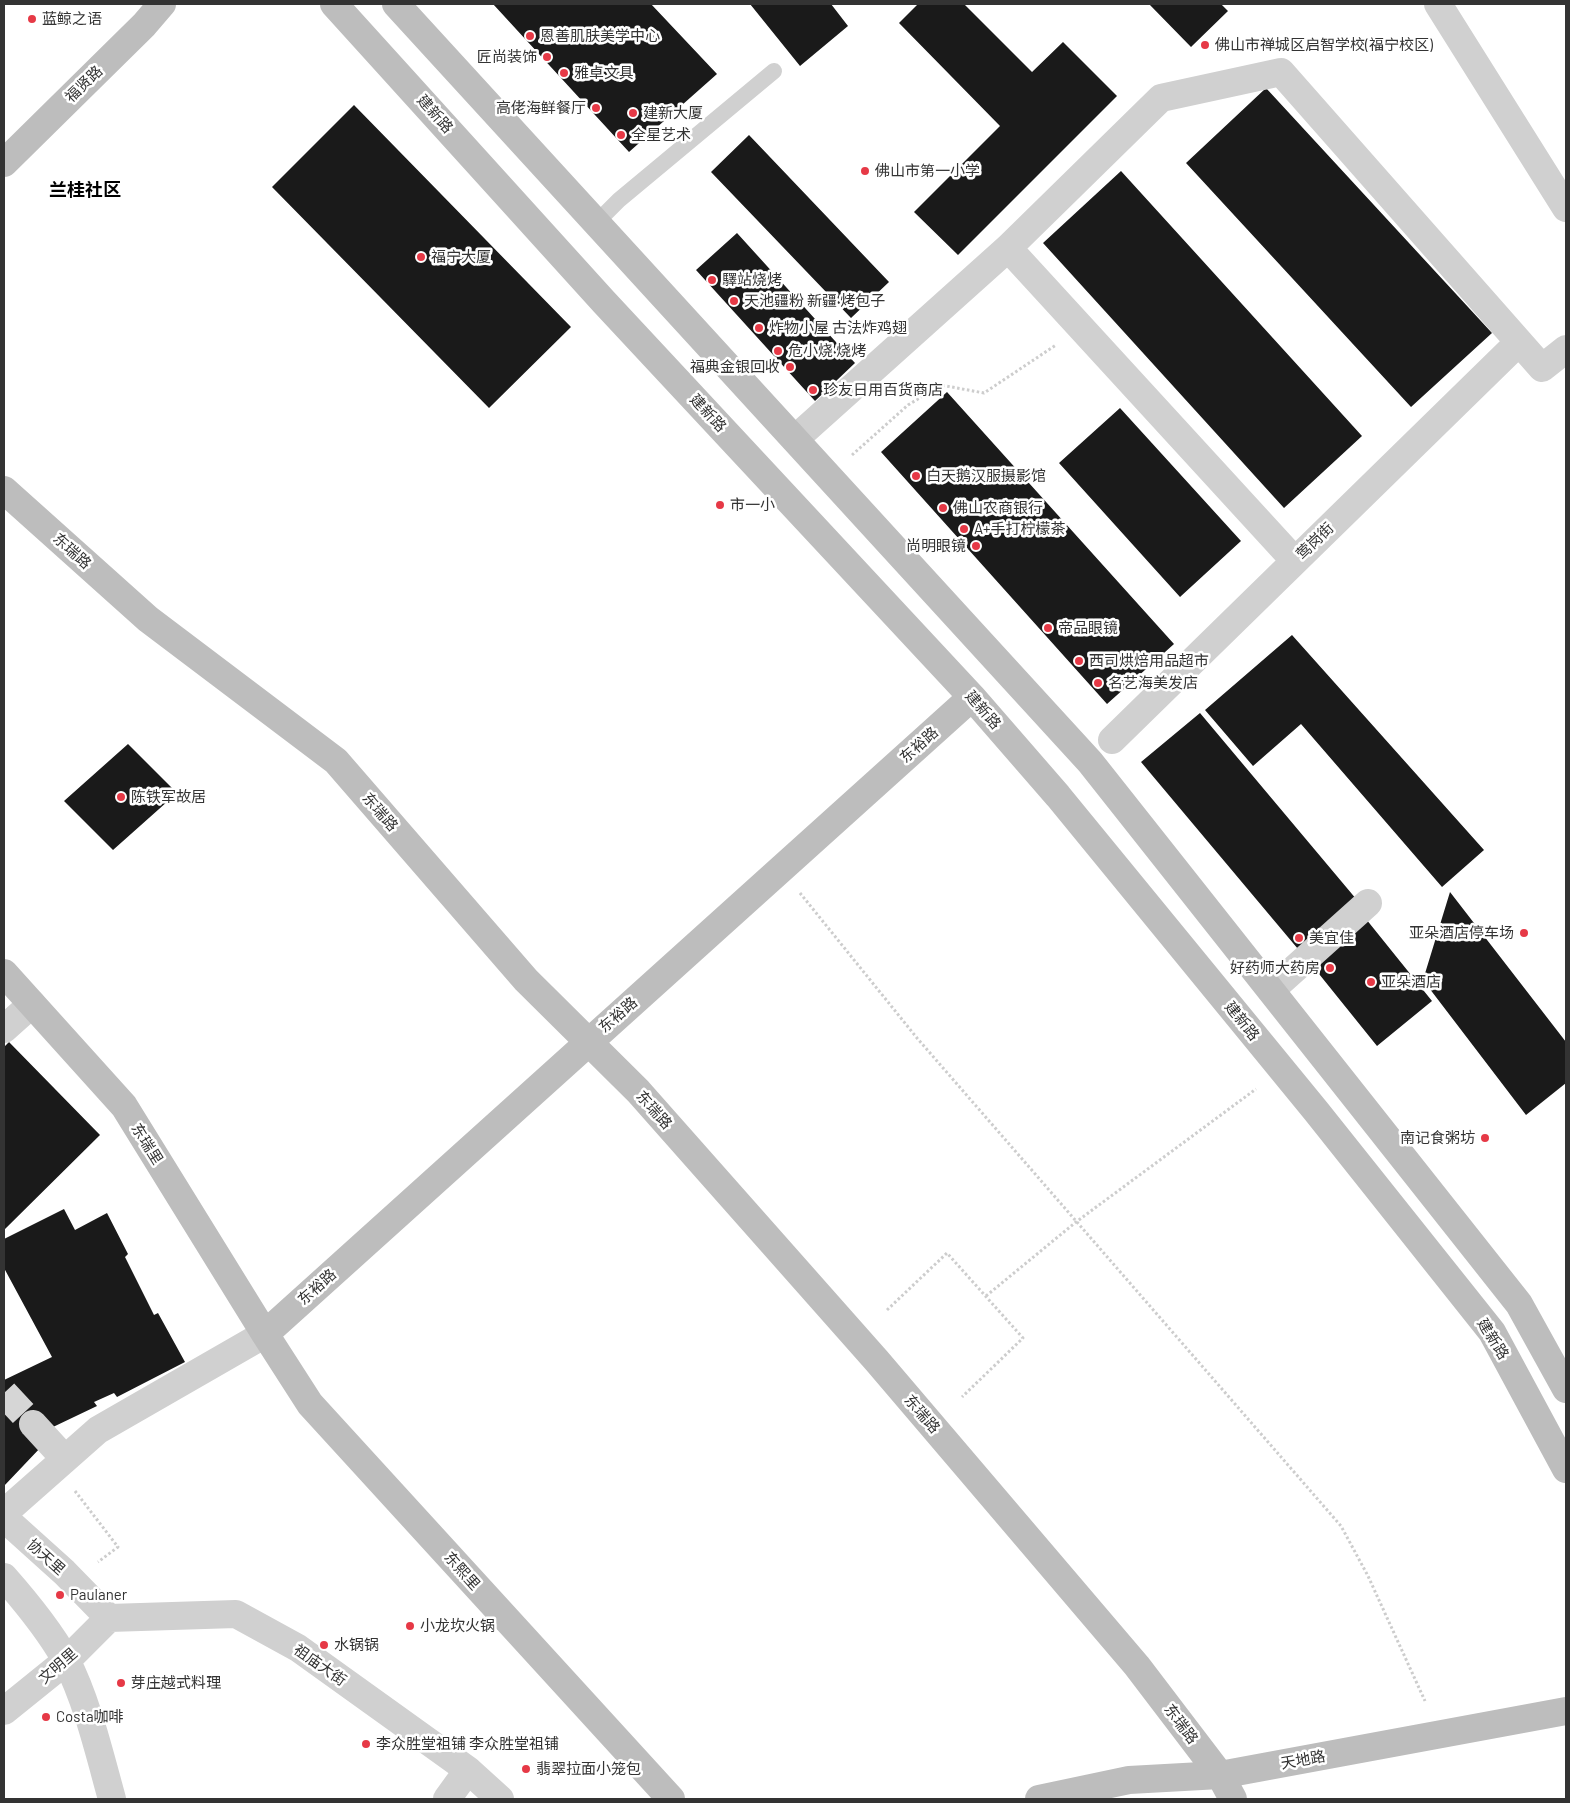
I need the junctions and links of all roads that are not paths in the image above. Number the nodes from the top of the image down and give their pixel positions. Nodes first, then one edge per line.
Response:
1 (162, 4) edge
2 (334, 4) edge
3 (396, 4) edge
4 (1438, 4) edge
5 (774, 71) dead end
6 (4, 163) edge
7 (1566, 208) edge
8 (597, 222) junction
9 (1008, 248) junction
10 (1518, 343) junction
11 (1566, 349) edge
12 (795, 439) junction
13 (4, 490) edge
14 (1295, 561) junction
15 (972, 697) junction
16 (1112, 740) dead end
17 (1368, 903) dead end
18 (4, 973) edge
19 (1271, 990) junction
20 (32, 1004) junction
21 (4, 1029) edge
22 (587, 1041) junction
23 (264, 1334) junction
24 (1566, 1389) edge
25 (33, 1424) tunnel mouth
26 (60, 1462) junction
27 (1566, 1469) edge
28 (4, 1513) edge
29 (4, 1518) edge
30 (4, 1577) edge
31 (109, 1618) junction
32 (66, 1661) junction
33 (4, 1711) edge
34 (1566, 1712) edge
35 (468, 1770) junction
36 (1220, 1775) junction
37 (112, 1799) edge
38 (447, 1799) edge
39 (500, 1799) edge
40 (670, 1799) edge
41 (1039, 1799) edge
42 (1232, 1799) edge

1 - 6 street, 福贤路
2 - 15 street, 建新路
3 - 8 street
4 - 7 street
5 - 8 lane
8 - 12 street
9 - 10 street
9 - 12 street
9 - 14 street
10 - 11 street
10 - 14 street, 莺岗街
12 - 19 street
13 - 22 street, 东瑞路
14 - 16 street, 莺岗街
15 - 22 street, 东裕路
15 - 27 street, 建新路
17 - 19 street
18 - 20 street, 东瑞里
19 - 24 street
20 - 21 street
20 - 23 street, 东瑞里
22 - 23 street, 东裕路
22 - 36 street, 东瑞路
23 - 26 street
23 - 40 street, 东熙里
25 - 26 street
26 - 28 street
29 - 31 street, 协天里
30 - 32 street
31 - 32 street, 文明里
31 - 35 street, 祖庙大街
32 - 33 street, 文明里
32 - 37 street
34 - 36 street, 天地路
35 - 38 street
35 - 39 street, 祖庙大街
36 - 41 street, 天地路
36 - 42 street, 东瑞路

